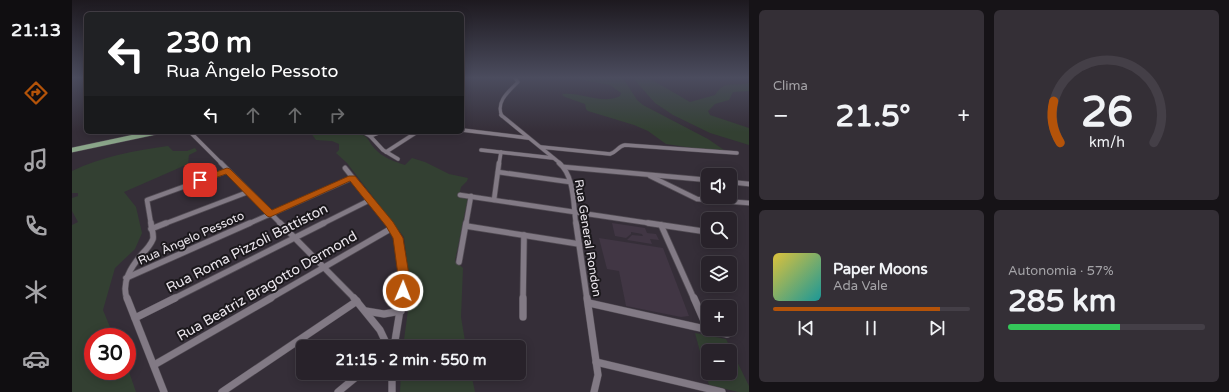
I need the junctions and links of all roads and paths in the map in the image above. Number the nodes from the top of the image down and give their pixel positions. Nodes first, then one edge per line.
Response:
1 (504, 96) edge
2 (464, 130) edge
3 (138, 134) edge
4 (192, 134) edge
5 (366, 134) edge
6 (376, 134) edge
7 (414, 134) edge
8 (370, 136) junction
9 (530, 138) junction
10 (540, 147) junction
11 (72, 150) edge
12 (481, 150) dead end
13 (386, 152) junction
14 (501, 152) junction
15 (737, 153) dead end
16 (554, 158) junction
17 (398, 159) dead end
18 (564, 167) junction
19 (345, 168) dead end
20 (227, 171) junction
21 (498, 172) junction
22 (647, 174) junction
23 (352, 178) junction
24 (701, 179) edge
25 (570, 182) junction
26 (737, 183) edge
27 (749, 184) edge
28 (248, 192) junction
29 (460, 195) dead end
30 (471, 196) junction
31 (370, 200) junction
32 (494, 200) junction
33 (749, 203) edge
34 (574, 212) junction
35 (270, 214) junction
36 (662, 225) junction
37 (466, 226) junction
38 (392, 228) junction
39 (151, 229) junction
40 (701, 231) edge
41 (524, 235) junction
42 (294, 238) junction
43 (579, 244) junction
44 (459, 262) dead end
45 (323, 267) junction
46 (126, 278) junction
47 (357, 301) junction
48 (589, 303) junction
49 (401, 310) junction
50 (365, 311) junction
51 (701, 314) edge
52 (523, 317) dead end
53 (136, 318) junction
54 (701, 328) edge
55 (385, 340) edge
56 (395, 340) edge
57 (596, 362) junction
58 (154, 365) junction
59 (353, 380) edge
60 (392, 380) edge
61 (164, 392) edge
62 (222, 392) edge
63 (338, 392) edge
64 (392, 392) edge
65 (594, 392) edge
66 (722, 392) edge

1 - 9 street, Rua General Rondon
2 - 9 street
3 - 11 main road
4 - 20 street
5 - 8 street
6 - 8 street
7 - 13 street
8 - 13 street
9 - 10 street, Rua General Rondon
10 - 15 street
10 - 16 street, Rua General Rondon
12 - 14 street
13 - 17 street
14 - 16 street
14 - 21 street
16 - 18 street, Rua General Rondon
18 - 22 street
18 - 25 street, Rua General Rondon
19 - 23 street
20 - 28 street
20 - 39 street
21 - 25 street
21 - 32 street
22 - 24 street
22 - 33 street
23 - 31 street
23 - 35 street, Rua Ângelo Pessoto
25 - 34 street, Rua General Rondon
26 - 27 street
28 - 35 street
28 - 39 street
29 - 30 street
30 - 32 street
30 - 37 street
31 - 38 street
31 - 42 street, Rua Roma Pizzoli Battiston
32 - 34 street
34 - 36 street
34 - 43 street, Rua General Rondon
35 - 42 street
35 - 46 street, Rua Ângelo Pessoto
36 - 40 street
36 - 51 street
37 - 41 street
37 - 44 street
38 - 45 street, Rua Beatriz Bragotto Dermond
38 - 49 street
39 - 46 street
41 - 43 street
41 - 52 street
42 - 45 street
42 - 53 street, Rua Roma Pizzoli Battiston
43 - 48 street, Rua General Rondon
45 - 47 street
45 - 58 street, Rua Beatriz Bragotto Dermond
46 - 53 street
47 - 50 street
47 - 62 street
48 - 54 street
48 - 57 street, Rua General Rondon
49 - 50 street
49 - 56 street
50 - 55 street
53 - 58 street
57 - 65 street, Rua General Rondon
57 - 66 street
58 - 61 street
59 - 63 street
60 - 64 street

